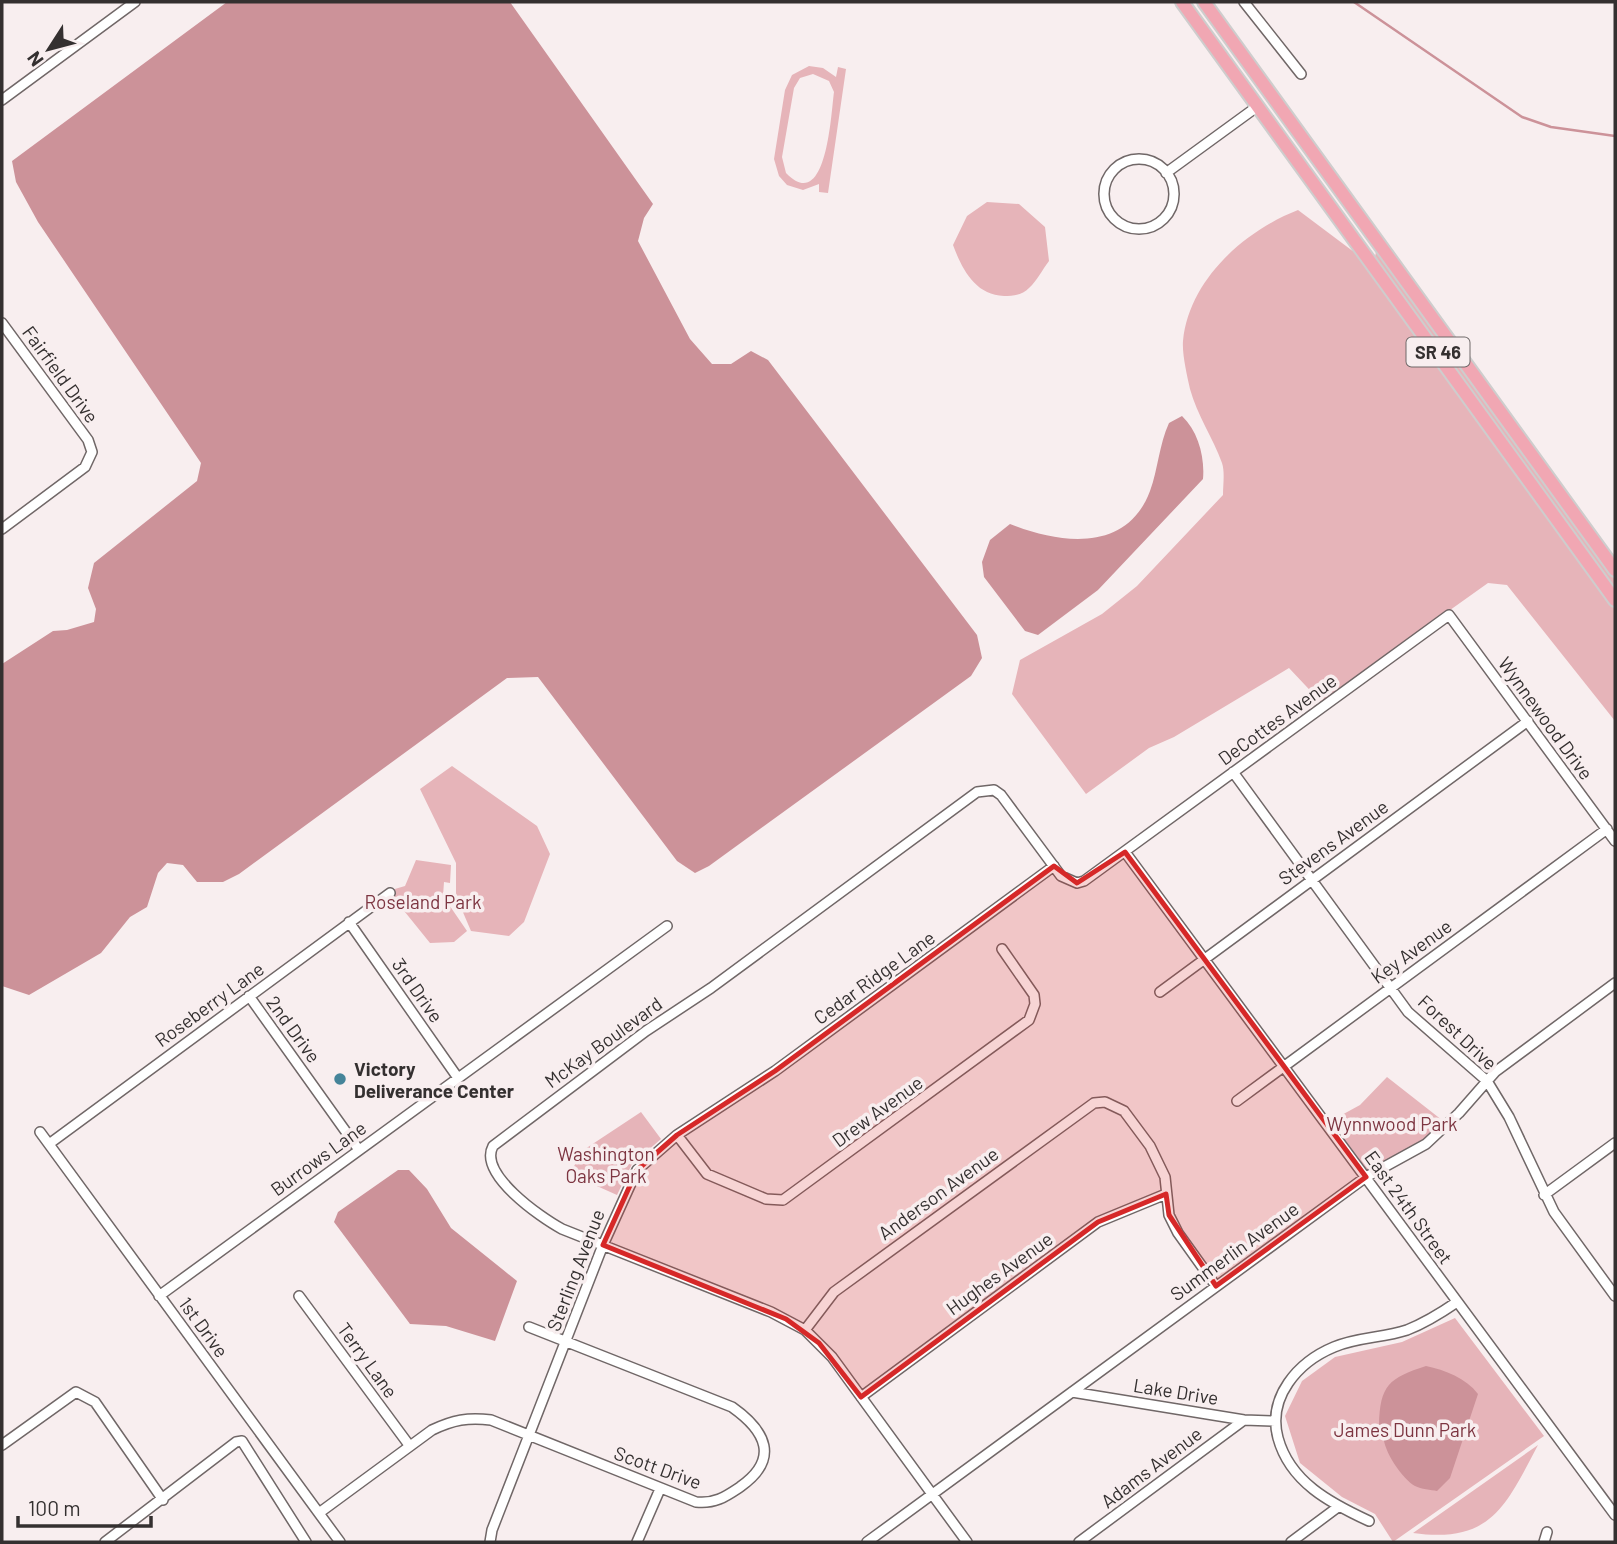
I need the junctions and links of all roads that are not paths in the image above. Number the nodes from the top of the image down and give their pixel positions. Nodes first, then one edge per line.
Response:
1 (135, 2) edge
2 (1182, 2) edge
3 (1204, 2) edge
4 (1244, 2) edge
5 (1301, 74) dead end
6 (2, 100) edge
7 (1258, 106) junction
8 (1166, 173) junction
9 (2, 323) edge
10 (3, 525) edge
11 (1615, 570) edge
12 (1615, 600) edge
13 (1449, 615) joint
14 (1528, 721) junction
15 (1233, 772) junction
16 (1606, 829) junction
17 (1615, 841) edge
18 (1125, 852) junction
19 (1054, 866) junction
20 (1310, 880) junction
21 (390, 893) dead end
22 (349, 922) junction
23 (667, 926) dead end
24 (1002, 949) dead end
25 (1204, 960) junction
26 (1615, 983) edge
27 (1390, 988) junction
28 (1160, 992) dead end
29 (249, 996) junction
30 (1283, 1067) junction
31 (458, 1078) junction
32 (1487, 1081) junction
33 (1237, 1101) dead end
34 (712, 1111) joint
35 (40, 1132) dead end
36 (677, 1135) junction
37 (1615, 1143) edge
38 (49, 1144) junction
39 (359, 1150) junction
40 (1366, 1177) junction
41 (1166, 1194) junction
42 (1544, 1195) junction
43 (603, 1245) junction
44 (1216, 1286) junction
45 (159, 1296) junction
46 (299, 1296) dead end
47 (1615, 1296) edge
48 (1458, 1302) junction
49 (529, 1327) dead end
50 (805, 1331) junction
51 (566, 1341) junction
52 (1072, 1391) junction
53 (861, 1397) junction
54 (1244, 1420) junction
55 (1275, 1421) junction
56 (529, 1435) junction
57 (2, 1445) edge
58 (409, 1446) junction
59 (660, 1489) junction
60 (932, 1494) junction
61 (163, 1500) junction
62 (1338, 1507) junction
63 (318, 1513) junction
64 (1615, 1516) edge
65 (1369, 1521) dead end
66 (1547, 1532) dead end
67 (304, 1541) edge
68 (105, 1542) edge
69 (340, 1542) edge
70 (490, 1542) edge
71 (637, 1542) edge
72 (867, 1542) edge
73 (967, 1542) edge
74 (1079, 1542) edge
75 (1291, 1542) edge
76 (1544, 1542) edge

1 - 6 street
2 - 7 main road, SR 46
3 - 11 main road, SR 46
4 - 5 street
7 - 8 street
7 - 12 main road, SR 46
8 - 8 street
9 - 10 street, Fairfield Drive
13 - 14 street, Wynnewood Drive
13 - 15 street, DeCottes Avenue
14 - 16 street, Wynnewood Drive
14 - 20 street, Stevens Avenue
15 - 18 street, DeCottes Avenue
15 - 20 street, Forest Drive
16 - 17 street, Wynnewood Drive
16 - 27 street, Key Avenue
18 - 19 street, McKay Boulevard
18 - 25 street, East 24th Street
19 - 34 street, Cedar Ridge Lane
19 - 43 street, McKay Boulevard
20 - 25 street, Stevens Avenue
20 - 27 street, Forest Drive
21 - 22 street, Roseberry Lane
22 - 29 street, Roseberry Lane
22 - 31 street, 3rd Drive
23 - 31 street, Burrows Lane
24 - 36 street, Drew Avenue
25 - 28 street, Stevens Avenue
25 - 30 street, East 24th Street
26 - 32 street, Summerlin Avenue
27 - 30 street, Key Avenue
27 - 32 street, Forest Drive
29 - 38 street, Roseberry Lane
29 - 39 street, 2nd Drive
30 - 33 street, Key Avenue
30 - 40 street, East 24th Street
31 - 39 street, Burrows Lane
32 - 40 street, Summerlin Avenue
32 - 42 street, Forest Drive
34 - 36 street, Sterling Avenue
35 - 38 street, 1st Drive
36 - 43 street, Sterling Avenue
37 - 42 street
38 - 45 street, 1st Drive
39 - 45 street, Burrows Lane
40 - 44 street, Summerlin Avenue
40 - 48 street, East 24th Street
41 - 44 street
41 - 50 street, Anderson Avenue
41 - 53 street, Hughes Avenue
42 - 47 street, Forest Drive
43 - 50 street, McKay Boulevard
43 - 51 street, Sterling Avenue
44 - 52 street, Summerlin Avenue
45 - 63 street, 1st Drive
46 - 58 street, Terry Lane
48 - 55 street
48 - 64 street, East 24th Street
49 - 51 street, Scott Drive
50 - 53 street, McKay Boulevard
51 - 56 street, Sterling Avenue
51 - 59 street, Scott Drive
52 - 54 street, Lake Drive
52 - 60 street, Summerlin Avenue
53 - 60 street, McKay Boulevard
54 - 55 street, Lake Drive
54 - 74 street, Adams Avenue
55 - 62 street
56 - 58 street, Scott Drive
56 - 59 street, Scott Drive
56 - 70 street, Sterling Avenue
57 - 61 street
58 - 63 street, Scott Drive
59 - 71 street
60 - 72 street, Summerlin Avenue
60 - 73 street, McKay Boulevard
61 - 67 street
61 - 68 street
62 - 65 street
62 - 75 street
63 - 69 street, 1st Drive
66 - 76 street

